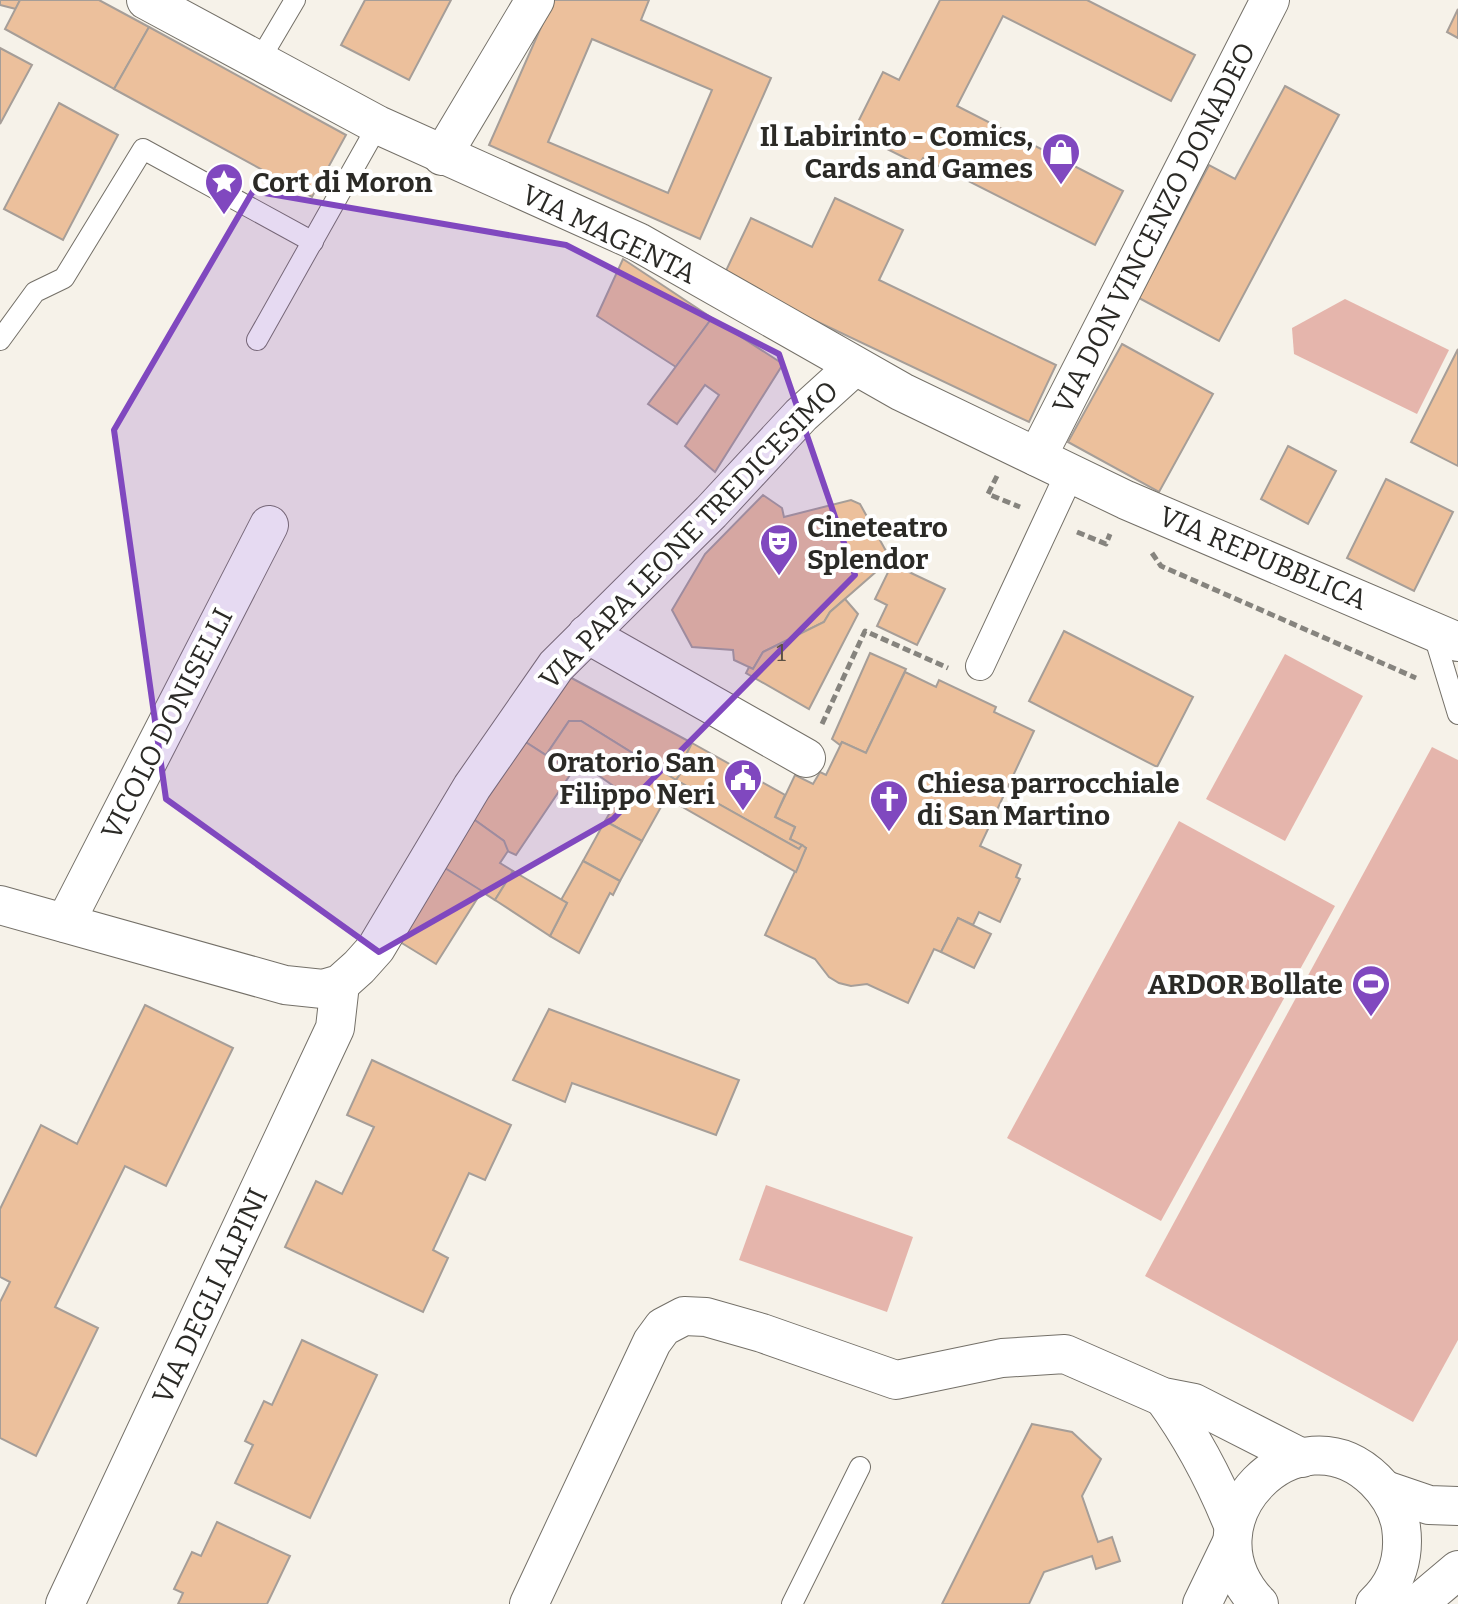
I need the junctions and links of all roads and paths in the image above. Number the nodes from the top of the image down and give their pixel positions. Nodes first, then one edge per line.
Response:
1 (146, 0) edge
2 (295, 0) edge
3 (535, 0) edge
4 (1270, 0) edge
5 (259, 61) junction
6 (378, 125) junction
7 (442, 156) junction
8 (313, 242) junction
9 (0, 340) edge
10 (257, 340) dead end
11 (855, 366) junction
12 (1054, 465) junction
13 (269, 525) dead end
14 (1161, 566) dead end
15 (587, 634) junction
16 (1446, 637) edge
17 (980, 666) joint
18 (1451, 692) junction
19 (1458, 714) edge
20 (806, 758) joint
21 (0, 905) edge
22 (65, 923) junction
23 (340, 984) junction
24 (1163, 1397) junction
25 (1302, 1458) junction
26 (860, 1467) dead end
27 (1385, 1490) junction
28 (1458, 1506) edge
29 (1232, 1535) junction
30 (1458, 1570) edge
31 (65, 1604) edge
32 (529, 1604) edge
33 (792, 1604) edge
34 (1202, 1604) edge
35 (1259, 1604) edge
36 (1375, 1604) edge
37 (1413, 1604) edge

1 - 5 street, VIA MAGENTA
2 - 5 lane
3 - 7 street
4 - 12 street, VIA DON VINCENZO DONADEO
5 - 6 street, VIA MAGENTA
6 - 7 street, VIA MAGENTA
6 - 8 lane
7 - 11 street, VIA MAGENTA
8 - 9 lane
8 - 10 lane
11 - 12 street, VIA MAGENTA
11 - 15 street, VIA PAPA LEONE TREDICESIMO
12 - 16 street, VIA REPUBBLICA
12 - 17 street
13 - 22 street, VICOLO DONISELLI
14 - 18 path
15 - 20 street
15 - 23 street, VIA PAPA LEONE TREDICESIMO
16 - 18 lane
17 - 20 path
18 - 19 lane
21 - 22 street
22 - 23 street
23 - 31 street, VIA DEGLI ALPINI
24 - 25 street
24 - 29 street
24 - 32 street
25 - 27 street
25 - 29 street
26 - 33 lane
27 - 28 street
27 - 36 street
29 - 34 street
29 - 35 street
30 - 37 street

